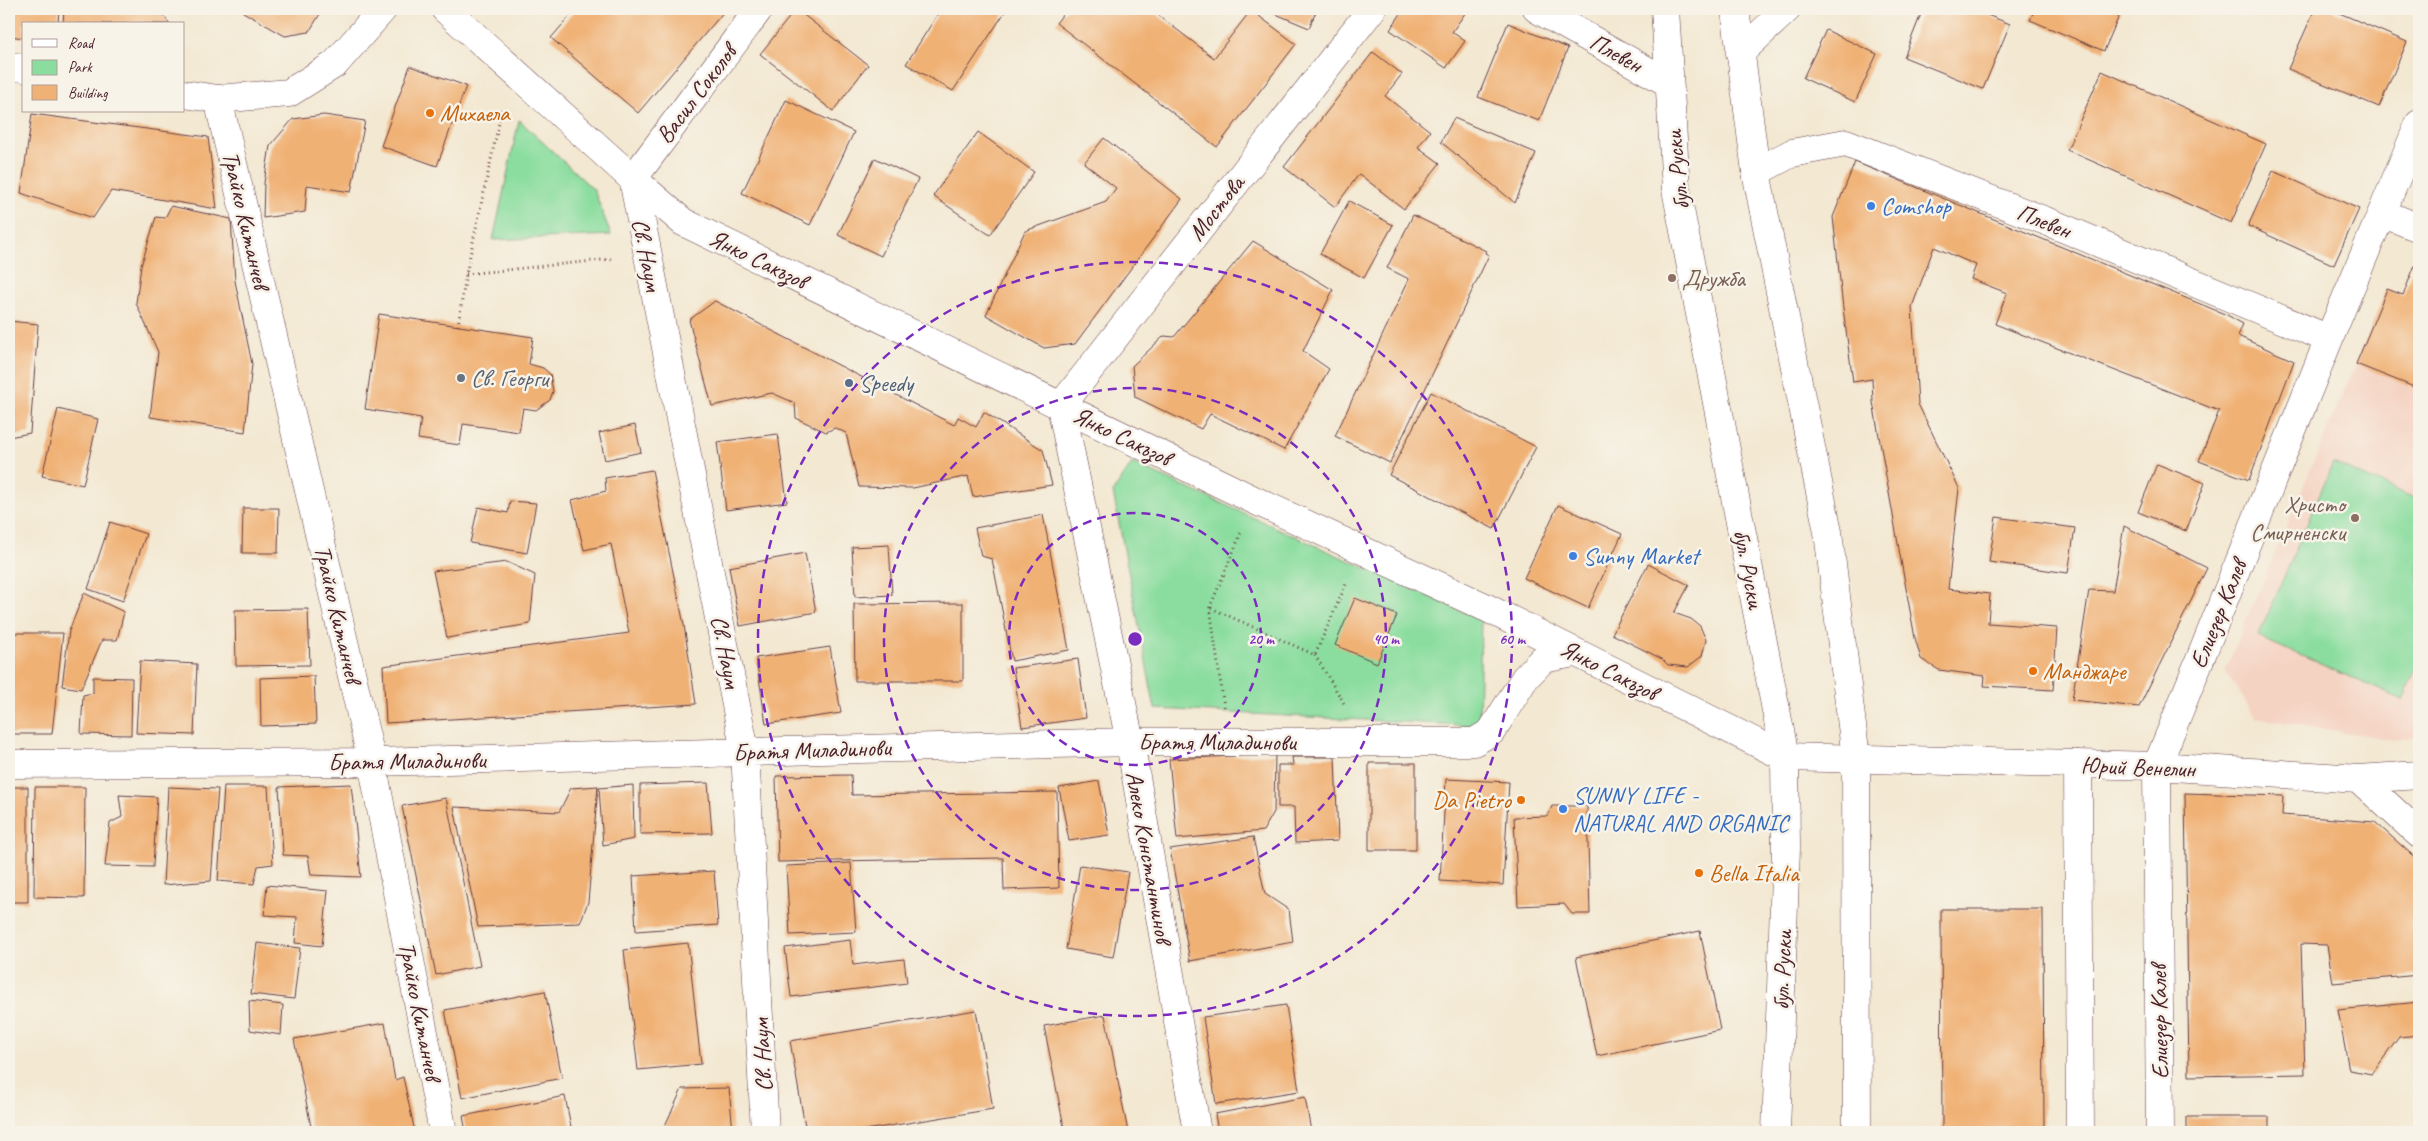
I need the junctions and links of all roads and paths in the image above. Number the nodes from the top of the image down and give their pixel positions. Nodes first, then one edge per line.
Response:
1 (383, 9) edge
2 (445, 9) edge
3 (759, 9) edge
4 (1372, 9) edge
5 (1537, 9) edge
6 (1665, 9) edge
7 (1735, 9) edge
8 (1788, 9) edge
9 (1740, 53) junction
10 (9, 66) edge
11 (22, 68) edge
12 (511, 70) junction
13 (1669, 83) junction
14 (185, 94) edge
15 (218, 99) junction
16 (2419, 124) edge
17 (1756, 172) junction
18 (632, 179) junction
19 (2382, 213) junction
20 (2419, 228) edge
21 (647, 254) junction
22 (466, 274) junction
23 (458, 326) dead end
24 (2329, 339) junction
25 (1060, 406) junction
26 (1254, 500) junction
27 (1362, 549) junction
28 (1210, 607) junction
29 (1574, 652) junction
30 (1315, 655) junction
31 (1130, 742) junction
32 (1229, 742) junction
33 (1367, 742) junction
34 (745, 751) junction
35 (1786, 757) junction
36 (1856, 758) junction
37 (372, 762) junction
38 (9, 764) edge
39 (2078, 764) junction
40 (2157, 766) junction
41 (2419, 775) edge
42 (2359, 780) junction
43 (2419, 834) edge
44 (443, 1132) edge
45 (766, 1132) edge
46 (1197, 1132) edge
47 (1776, 1132) edge
48 (1857, 1132) edge
49 (2080, 1132) edge
50 (2160, 1132) edge

1 - 15 street
2 - 12 street, Янко Сакъзов
3 - 18 street, Васил Соколов
4 - 25 street, Мостова
5 - 13 street, Плевен
6 - 13 street, бул. Руски
7 - 9 street
8 - 9 street
9 - 17 street
10 - 11 street
12 - 18 street, Янко Сакъзов
12 - 22 path
13 - 35 street, бул. Руски
14 - 15 street
15 - 37 street, Трайко Китанчев
16 - 19 street, Елиезер Калев
17 - 24 street, Плевен
17 - 36 street
18 - 21 street, Св. Наум
18 - 25 street, Янко Сакъзов
19 - 20 street
19 - 24 street, Елиезер Калев
21 - 22 path
21 - 34 street, Св. Наум
22 - 23 path
24 - 40 street, Елиезер Калев
25 - 26 street, Янко Сакъзов
25 - 31 street, Алеко Константинов
26 - 27 street, Янко Сакъзов
26 - 28 path
27 - 29 street, Янко Сакъзов
27 - 30 path
28 - 30 path
28 - 32 path
29 - 33 street, Братя Миладинови
29 - 35 street, Янко Сакъзов
30 - 33 path
31 - 32 street, Братя Миладинови
31 - 34 street, Братя Миладинови
31 - 46 street, Алеко Константинов
32 - 33 street, Братя Миладинови
34 - 37 street, Братя Миладинови
34 - 45 street, Св. Наум
35 - 36 street, Янко Сакъзов
35 - 47 street, бул. Руски
36 - 39 street, Юрий Венелин
36 - 48 street
37 - 38 street, Братя Миладинови
37 - 44 street, Трайко Китанчев
39 - 40 street, Юрий Венелин
39 - 49 street
40 - 42 street, Юрий Венелин
40 - 50 street, Елиезер Калев
41 - 42 street, Юрий Венелин
42 - 43 street

